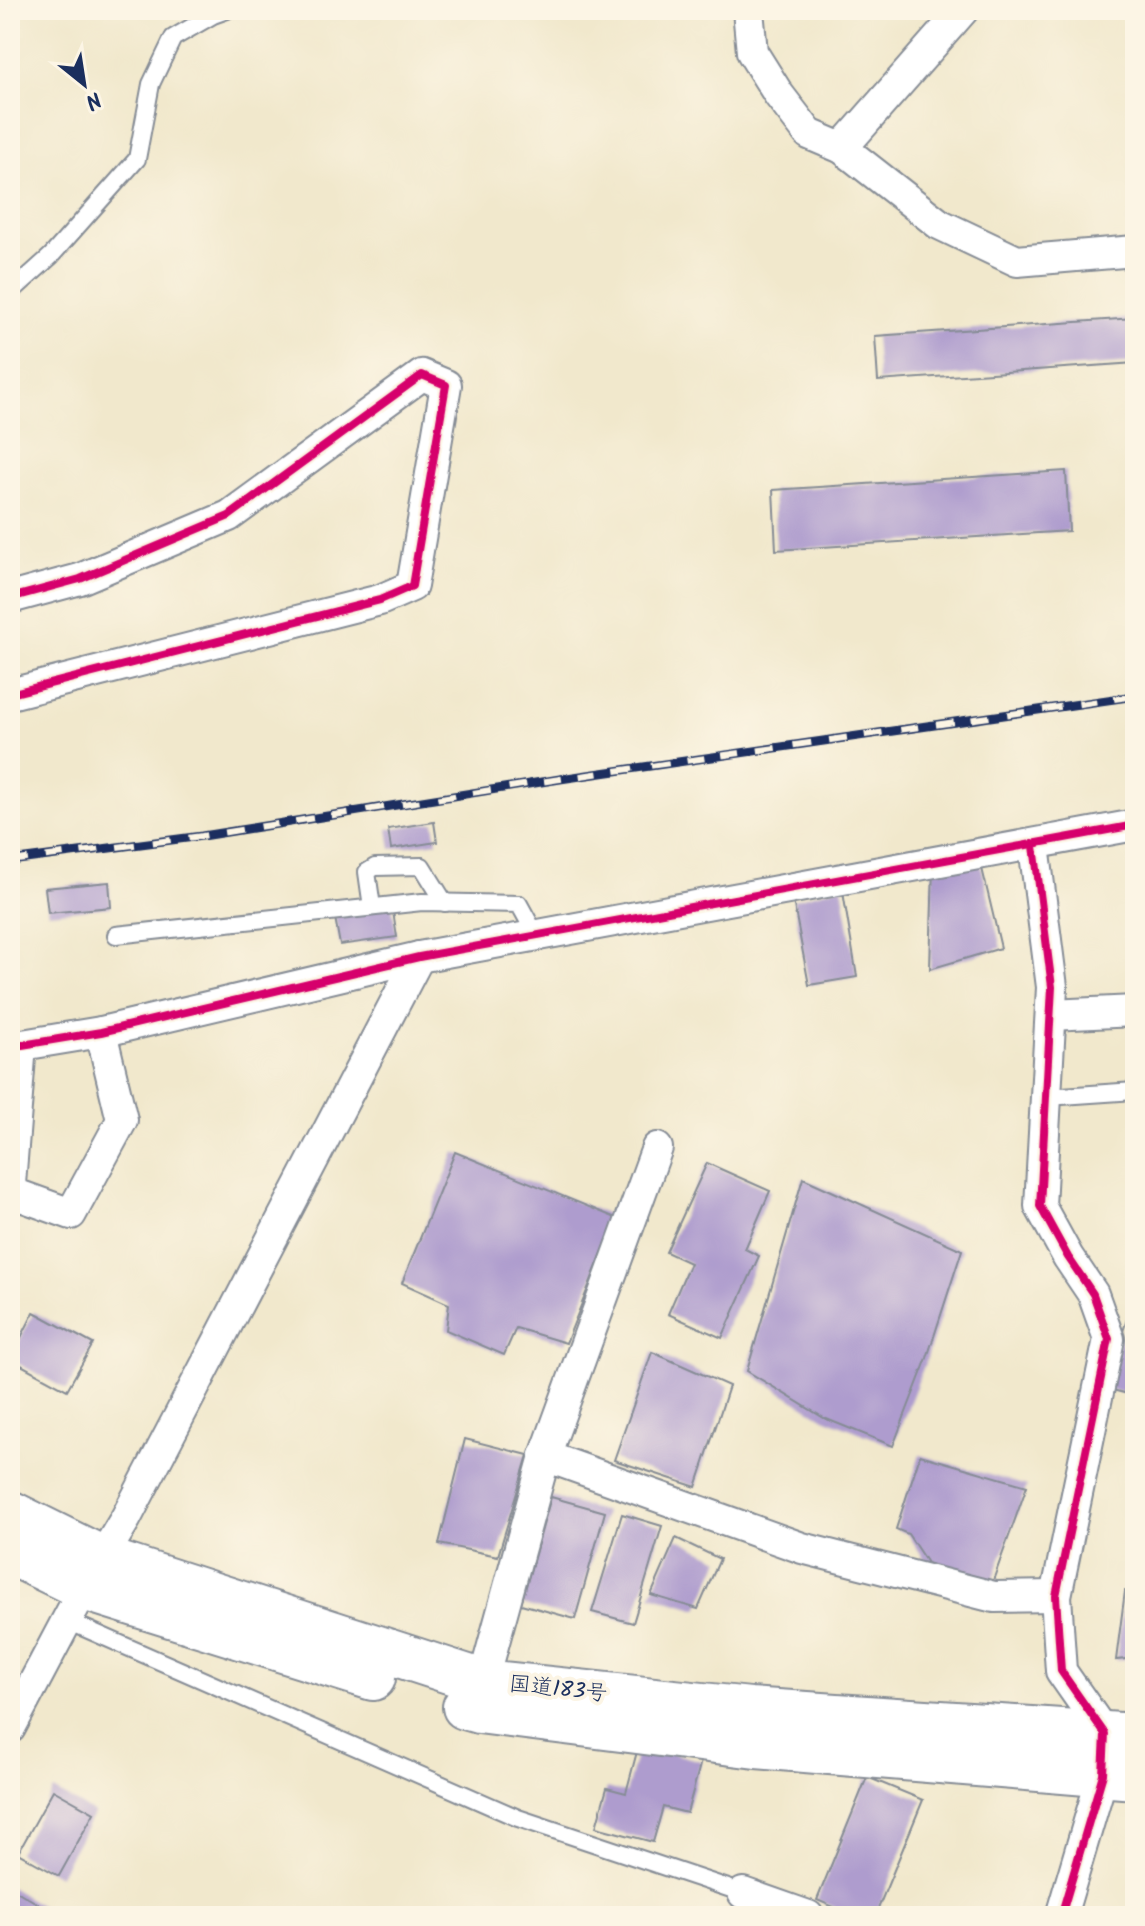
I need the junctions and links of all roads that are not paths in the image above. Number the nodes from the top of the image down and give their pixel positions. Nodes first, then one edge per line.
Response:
1 (227, 10) edge
2 (748, 10) edge
3 (963, 10) edge
4 (842, 148) junction
5 (1135, 251) edge
6 (10, 293) edge
7 (10, 598) edge
8 (10, 694) edge
9 (1135, 825) edge
10 (1034, 846) junction
11 (445, 903) junction
12 (372, 907) junction
13 (116, 935) dead end
14 (536, 935) junction
15 (419, 957) junction
16 (1135, 1011) edge
17 (1051, 1015) junction
18 (101, 1032) junction
19 (16, 1046) edge
20 (1135, 1091) edge
21 (1047, 1097) junction
22 (657, 1148) dead end
23 (10, 1184) edge
24 (10, 1192) edge
25 (545, 1456) junction
26 (10, 1513) edge
27 (10, 1552) edge
28 (85, 1589) junction
29 (1056, 1596) junction
30 (483, 1682) junction
31 (10, 1728) edge
32 (1120, 1755) edge
33 (743, 1893) joint
34 (808, 1916) edge
35 (1061, 1916) edge

1 - 6 lane
2 - 4 street
3 - 4 street
4 - 5 street
7 - 8 street
9 - 10 street
10 - 14 street
10 - 17 street
11 - 12 lane
11 - 12 lane
11 - 14 lane
12 - 13 lane
14 - 15 street
15 - 18 street
15 - 28 street
16 - 17 street
17 - 21 street
18 - 19 street
18 - 24 street
19 - 23 street
20 - 21 lane
21 - 29 street
22 - 25 street
25 - 29 street
25 - 30 street
26 - 28 highway, 国道183号
27 - 28 highway, 国道183号
28 - 30 highway, 国道183号
28 - 31 street
28 - 32 highway, 国道183号
28 - 33 lane
29 - 32 street
30 - 32 highway, 国道183号
32 - 35 street
33 - 34 street

